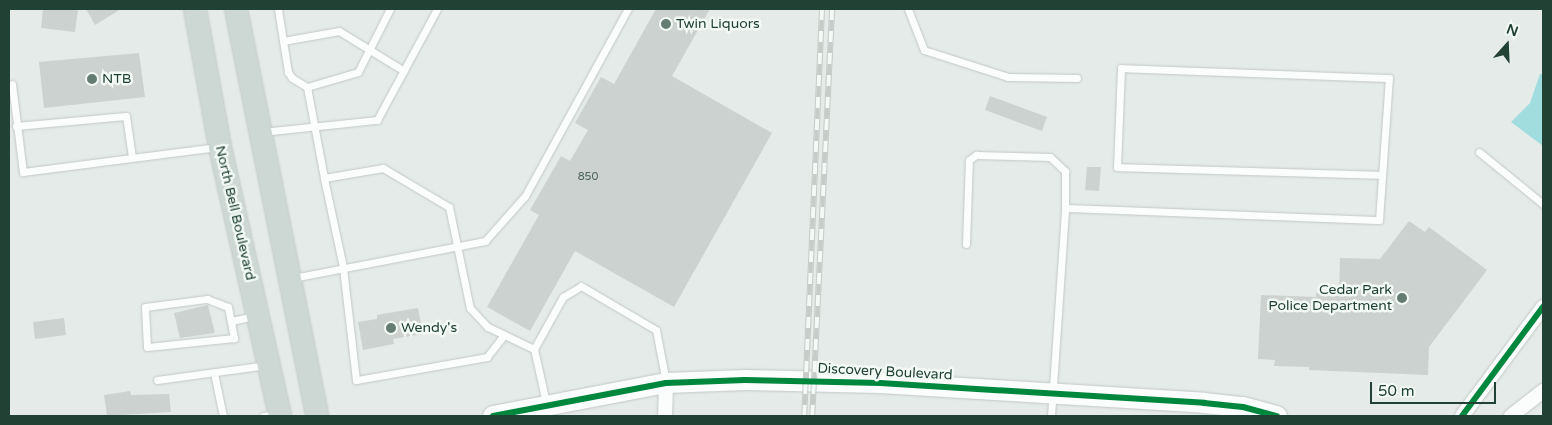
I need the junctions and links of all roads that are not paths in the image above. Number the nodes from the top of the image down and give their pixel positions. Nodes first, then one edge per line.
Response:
1 (196, 9) edge
2 (236, 9) edge
3 (278, 9) edge
4 (390, 9) edge
5 (438, 9) edge
6 (628, 9) edge
7 (908, 9) edge
8 (283, 41) junction
9 (370, 50) junction
10 (404, 71) junction
11 (1077, 78) dead end
12 (12, 84) dead end
13 (307, 87) junction
14 (16, 126) junction
15 (316, 126) junction
16 (259, 132) junction
17 (220, 147) junction
18 (1479, 152) dead end
19 (132, 157) junction
20 (1382, 175) junction
21 (324, 178) junction
22 (1543, 204) edge
23 (1065, 208) junction
24 (966, 244) dead end
25 (458, 248) junction
26 (343, 266) junction
27 (292, 278) junction
28 (1543, 307) edge
29 (258, 315) junction
30 (231, 321) junction
31 (504, 335) junction
32 (534, 349) junction
33 (270, 365) junction
34 (214, 373) junction
35 (157, 380) dead end
36 (666, 382) junction
37 (1543, 391) edge
38 (1053, 395) junction
39 (547, 411) edge
40 (274, 415) edge
41 (223, 416) edge
42 (317, 416) edge
43 (493, 416) edge
44 (665, 416) edge
45 (1051, 416) edge
46 (1277, 416) edge
47 (1462, 416) edge
48 (1511, 416) edge

1 - 17 main road, North Bell Boulevard
2 - 16 main road
3 - 8 lane
4 - 9 lane
5 - 10 lane
6 - 25 lane
7 - 11 lane
8 - 9 lane
8 - 13 lane
9 - 10 lane
9 - 13 lane
10 - 15 lane
12 - 14 lane
13 - 15 lane
14 - 19 lane
14 - 19 lane
15 - 16 lane
15 - 21 lane
16 - 27 main road
17 - 19 lane
17 - 29 main road, North Bell Boulevard
18 - 22 lane
20 - 20 lane
20 - 23 lane
21 - 25 lane
21 - 26 lane
23 - 24 lane
23 - 38 lane
25 - 26 lane
25 - 31 lane
26 - 27 lane
26 - 31 lane
27 - 42 main road
28 - 47 street
29 - 30 lane
29 - 33 main road, North Bell Boulevard
30 - 30 lane
31 - 32 lane
32 - 36 lane
32 - 39 lane
33 - 34 lane
33 - 40 main road, North Bell Boulevard
34 - 35 lane
34 - 41 lane
36 - 38 street, Discovery Boulevard
36 - 39 street, Discovery Boulevard
36 - 44 street
37 - 48 street
38 - 45 lane
38 - 46 street, Discovery Boulevard
39 - 43 street, Discovery Boulevard

